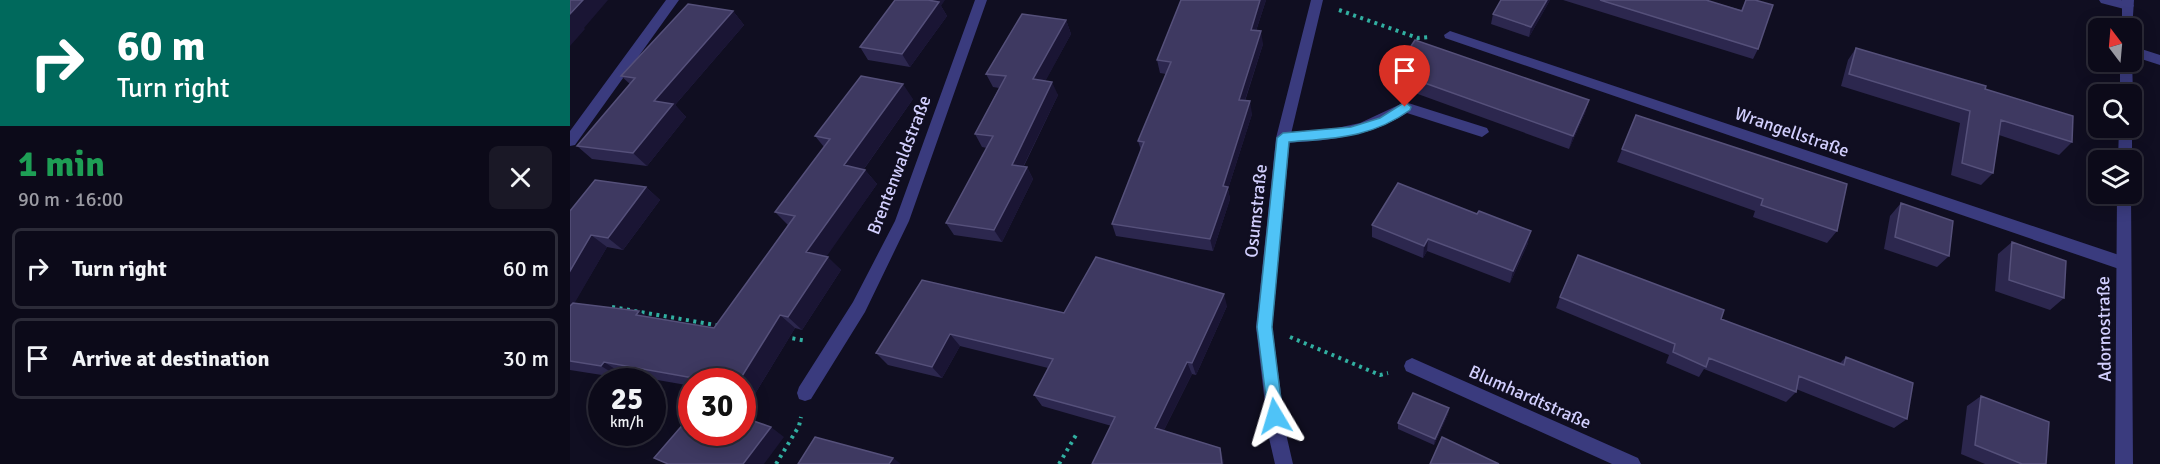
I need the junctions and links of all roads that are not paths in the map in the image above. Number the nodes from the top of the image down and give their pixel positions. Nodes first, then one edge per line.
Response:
1 (673, 0) edge
2 (981, 0) edge
3 (2105, 0) edge
4 (1316, 1) edge
5 (2128, 3) edge
6 (1450, 35) road end
7 (2142, 54) edge
8 (2160, 60) edge
9 (1482, 132) dead end
10 (1283, 138) junction
11 (570, 141) edge
12 (2124, 204) edge
13 (2122, 263) junction
14 (1412, 366) road end
15 (805, 393) road end
16 (1284, 464) edge
17 (1632, 464) edge
18 (2124, 464) edge

1 - 11 street
2 - 15 street, Brentenwaldstraße
3 - 5 street
4 - 10 street, Osumstraße
6 - 13 street, Wrangellstraße
7 - 8 street
9 - 10 street
10 - 16 street, Osumstraße
12 - 13 street, Adornostraße
13 - 18 street, Adornostraße
14 - 17 street, Blumhardtstraße

